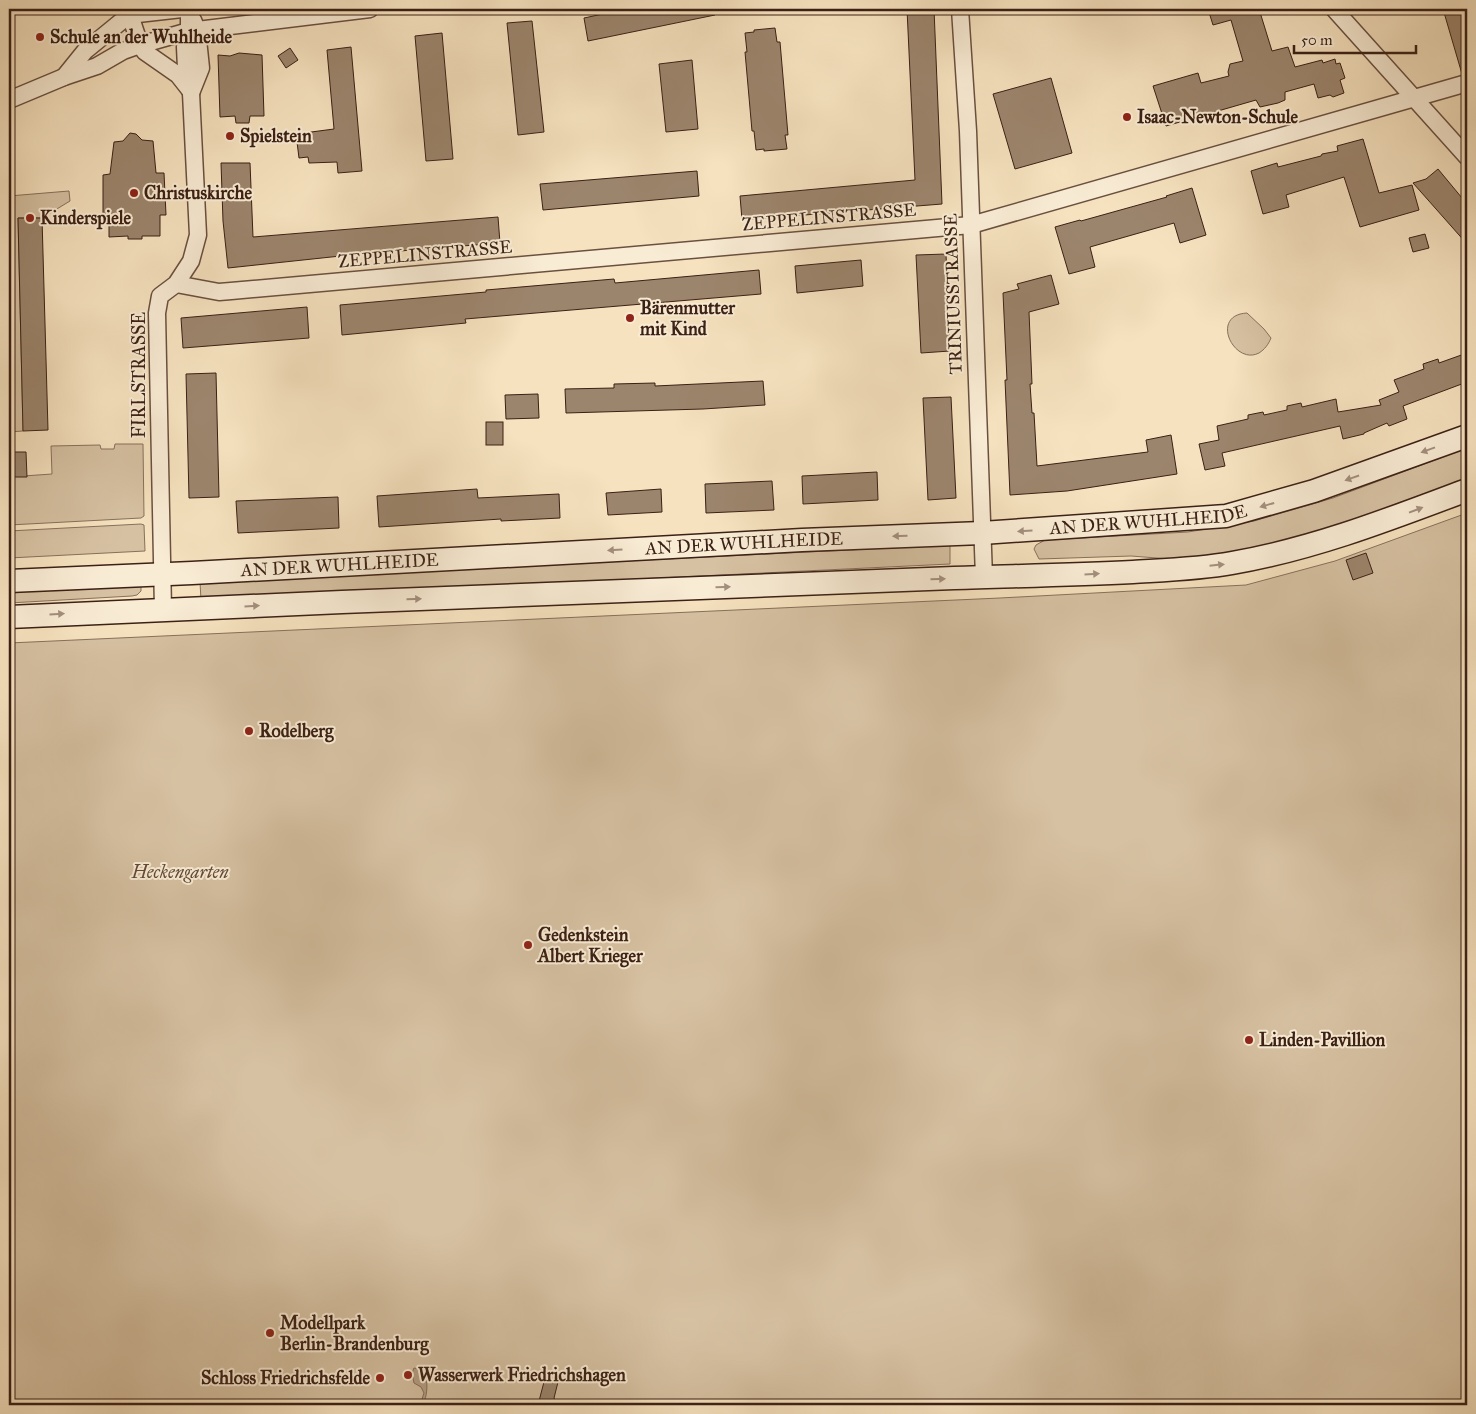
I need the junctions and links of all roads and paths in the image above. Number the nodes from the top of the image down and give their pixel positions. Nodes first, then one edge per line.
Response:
1 (182, 9) edge
2 (190, 9) edge
3 (370, 9) edge
4 (960, 9) edge
5 (1334, 9) edge
6 (129, 12) edge
7 (193, 31) junction
8 (140, 45) junction
9 (64, 77) junction
10 (1467, 83) edge
11 (192, 93) junction
12 (1415, 98) junction
13 (9, 100) edge
14 (1467, 157) edge
15 (971, 225) junction
16 (176, 284) junction
17 (1467, 436) edge
18 (1467, 490) edge
19 (982, 533) junction
20 (162, 574) junction
21 (984, 577) junction
22 (9, 581) edge
23 (163, 609) junction
24 (9, 617) edge

1 - 6 street
2 - 7 street, FIRLSTRASSE
3 - 7 street
4 - 15 street, TRINIUSSTRASSE
5 - 12 street
6 - 8 street
6 - 9 street
7 - 8 street
7 - 11 street, FIRLSTRASSE
8 - 9 street
8 - 11 street
9 - 13 street
10 - 12 street, ZEPPELINSTRASSE
11 - 16 street, FIRLSTRASSE
12 - 14 street
12 - 15 street, ZEPPELINSTRASSE
15 - 16 street, ZEPPELINSTRASSE
15 - 19 street, TRINIUSSTRASSE
16 - 20 street, FIRLSTRASSE
17 -> 19 main road, AN DER WUHLHEIDE
21 -> 18 main road, AN DER WUHLHEIDE
19 -> 20 main road, AN DER WUHLHEIDE
19 - 21 street, TRINIUSSTRASSE
20 - 22 main road, AN DER WUHLHEIDE
20 - 23 street, FIRLSTRASSE
23 -> 21 main road, AN DER WUHLHEIDE
24 -> 23 main road, AN DER WUHLHEIDE

